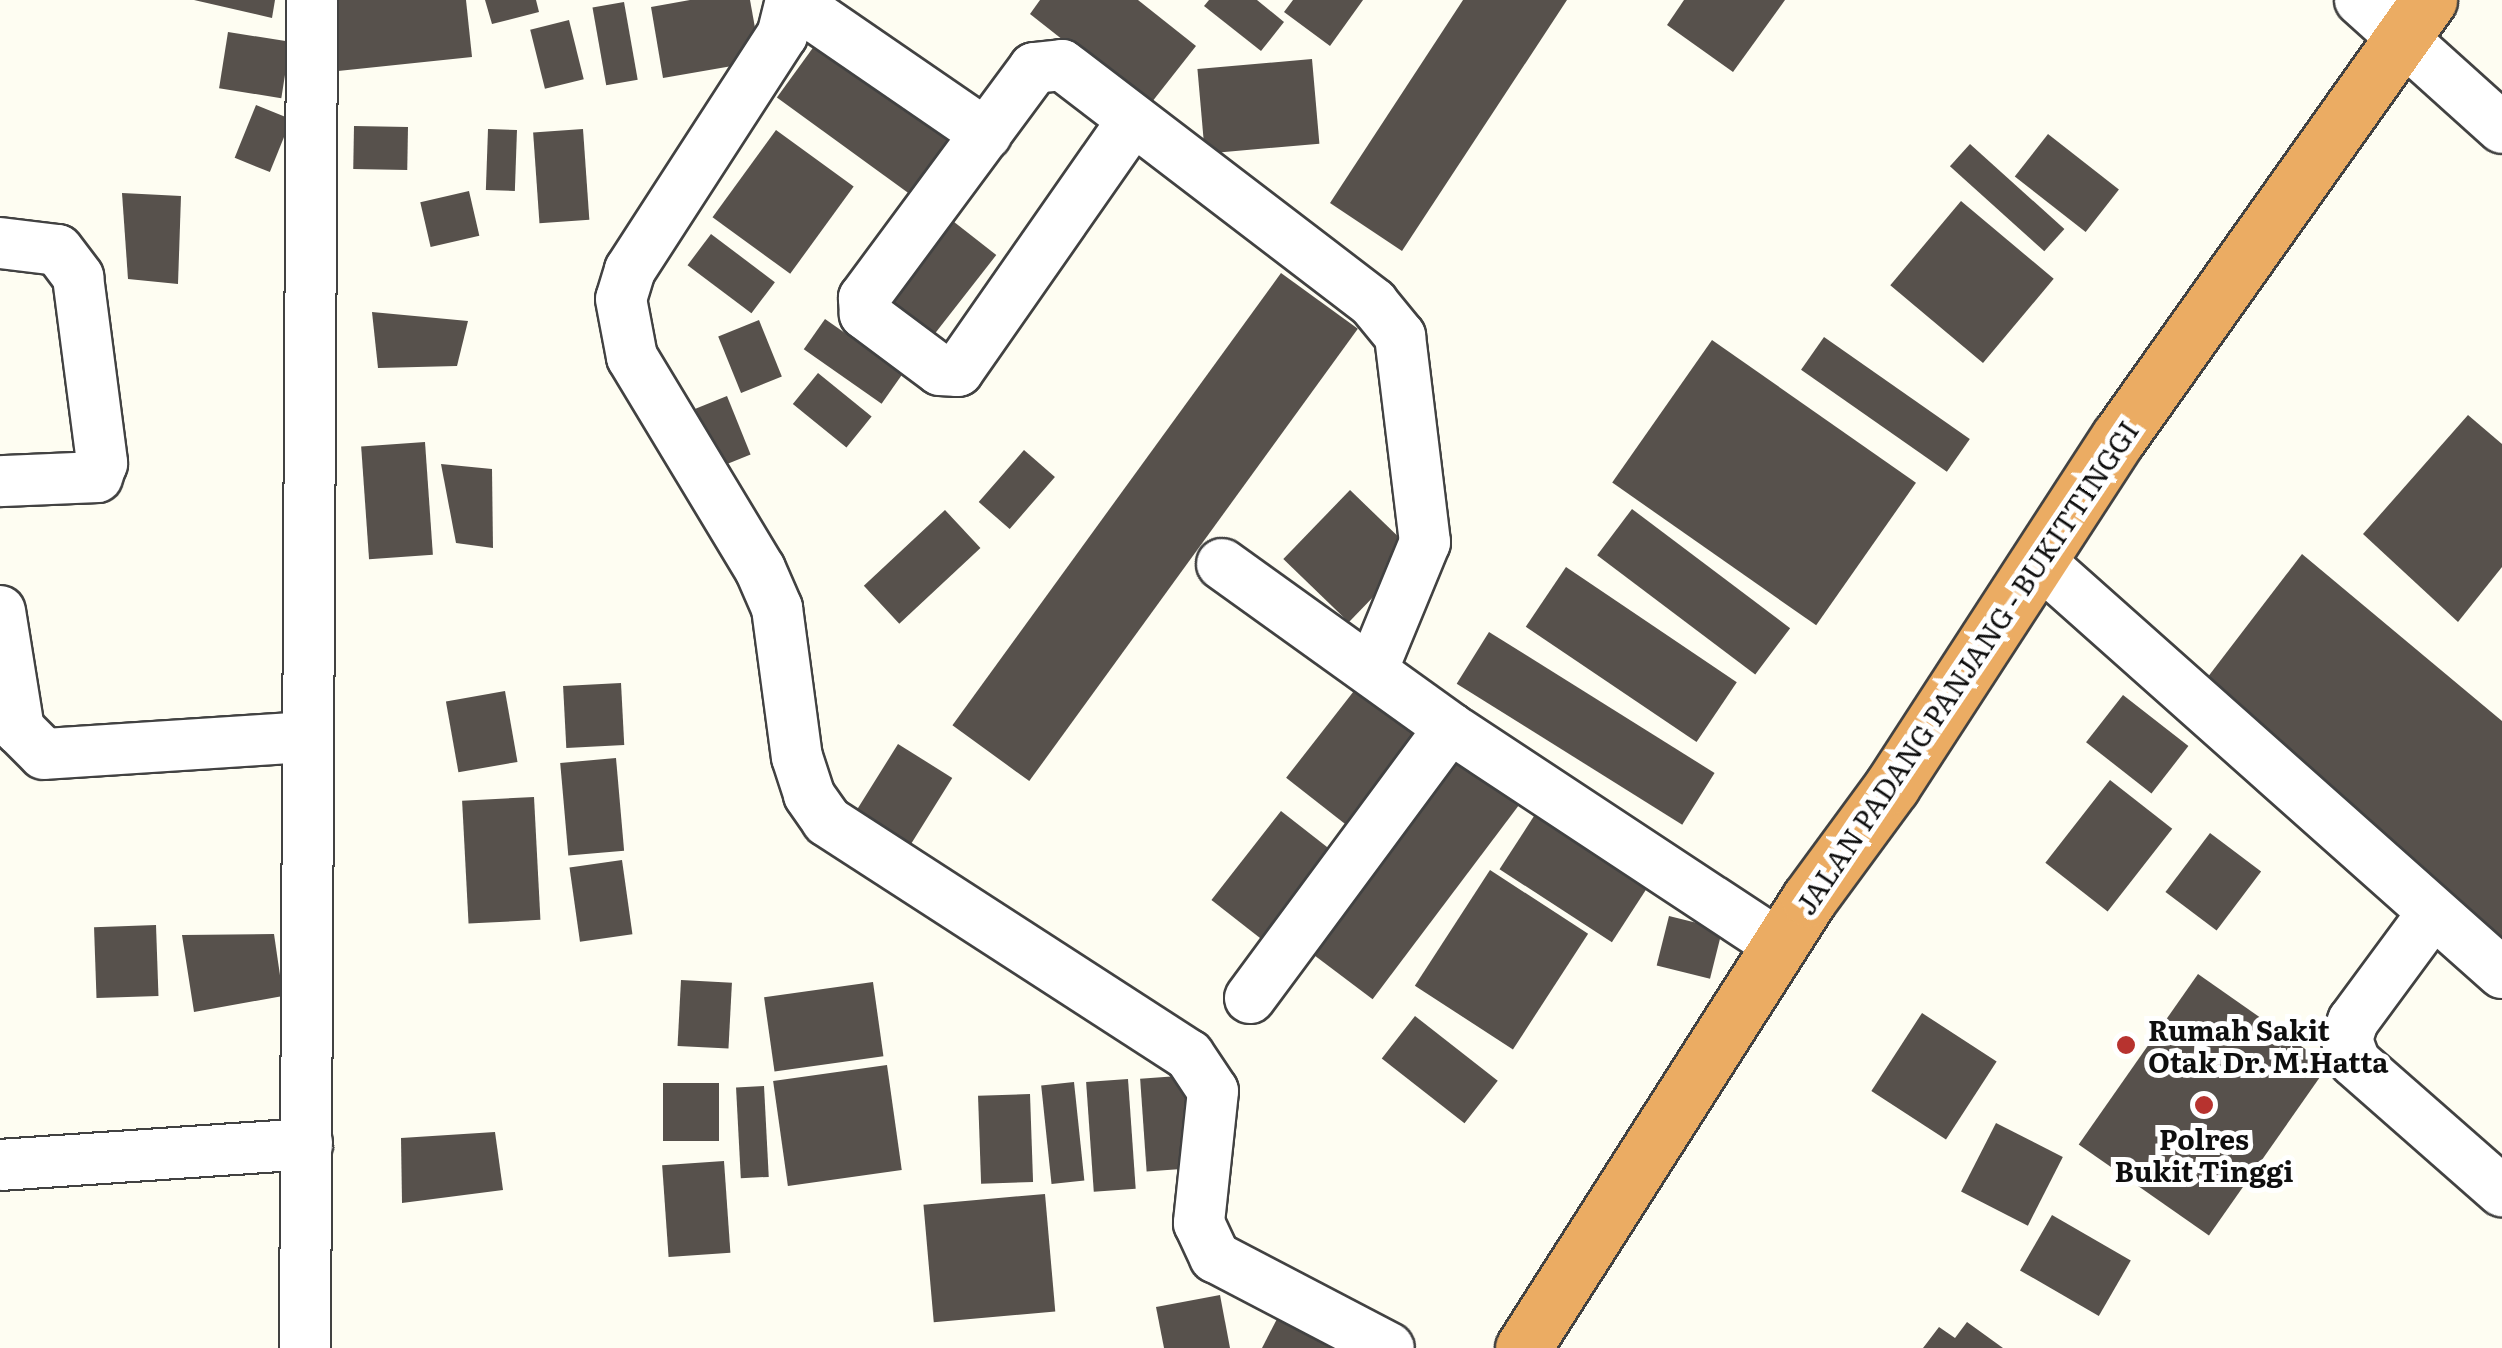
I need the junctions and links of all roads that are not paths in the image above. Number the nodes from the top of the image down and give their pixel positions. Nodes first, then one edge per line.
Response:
1 (312, 0) edge
2 (2360, 0) edge
3 (2416, 17) edge
4 (1133, 120) junction
5 (2502, 128) edge
6 (986, 134) junction
7 (0, 243) edge
8 (0, 481) edge
9 (2038, 560) junction
10 (1222, 564) dead end
11 (0, 610) edge
12 (1373, 668) junction
13 (1450, 728) junction
14 (306, 737) junction
15 (2432, 914) junction
16 (1780, 946) junction
17 (2502, 972) edge
18 (1250, 998) dead end
19 (306, 1144) junction
20 (0, 1165) edge
21 (2502, 1192) edge
22 (305, 1348) edge
23 (1389, 1348) edge
24 (1523, 1348) edge

1 - 14 street
2 - 3 street
3 - 5 street
3 - 9 highway, JALAN PADANG PANJANG - BUKITTINGGI
4 - 6 street
4 - 6 street
4 - 12 street
6 - 23 street
7 - 8 street
9 - 15 street
9 - 16 highway, JALAN PADANG PANJANG - BUKITTINGGI
10 - 12 street
11 - 14 street
12 - 13 street
13 - 16 street
13 - 18 street
14 - 19 street
15 - 17 street
15 - 21 street
16 - 24 highway, JALAN PADANG PANJANG - BUKITTINGGI
19 - 20 street
19 - 22 street

